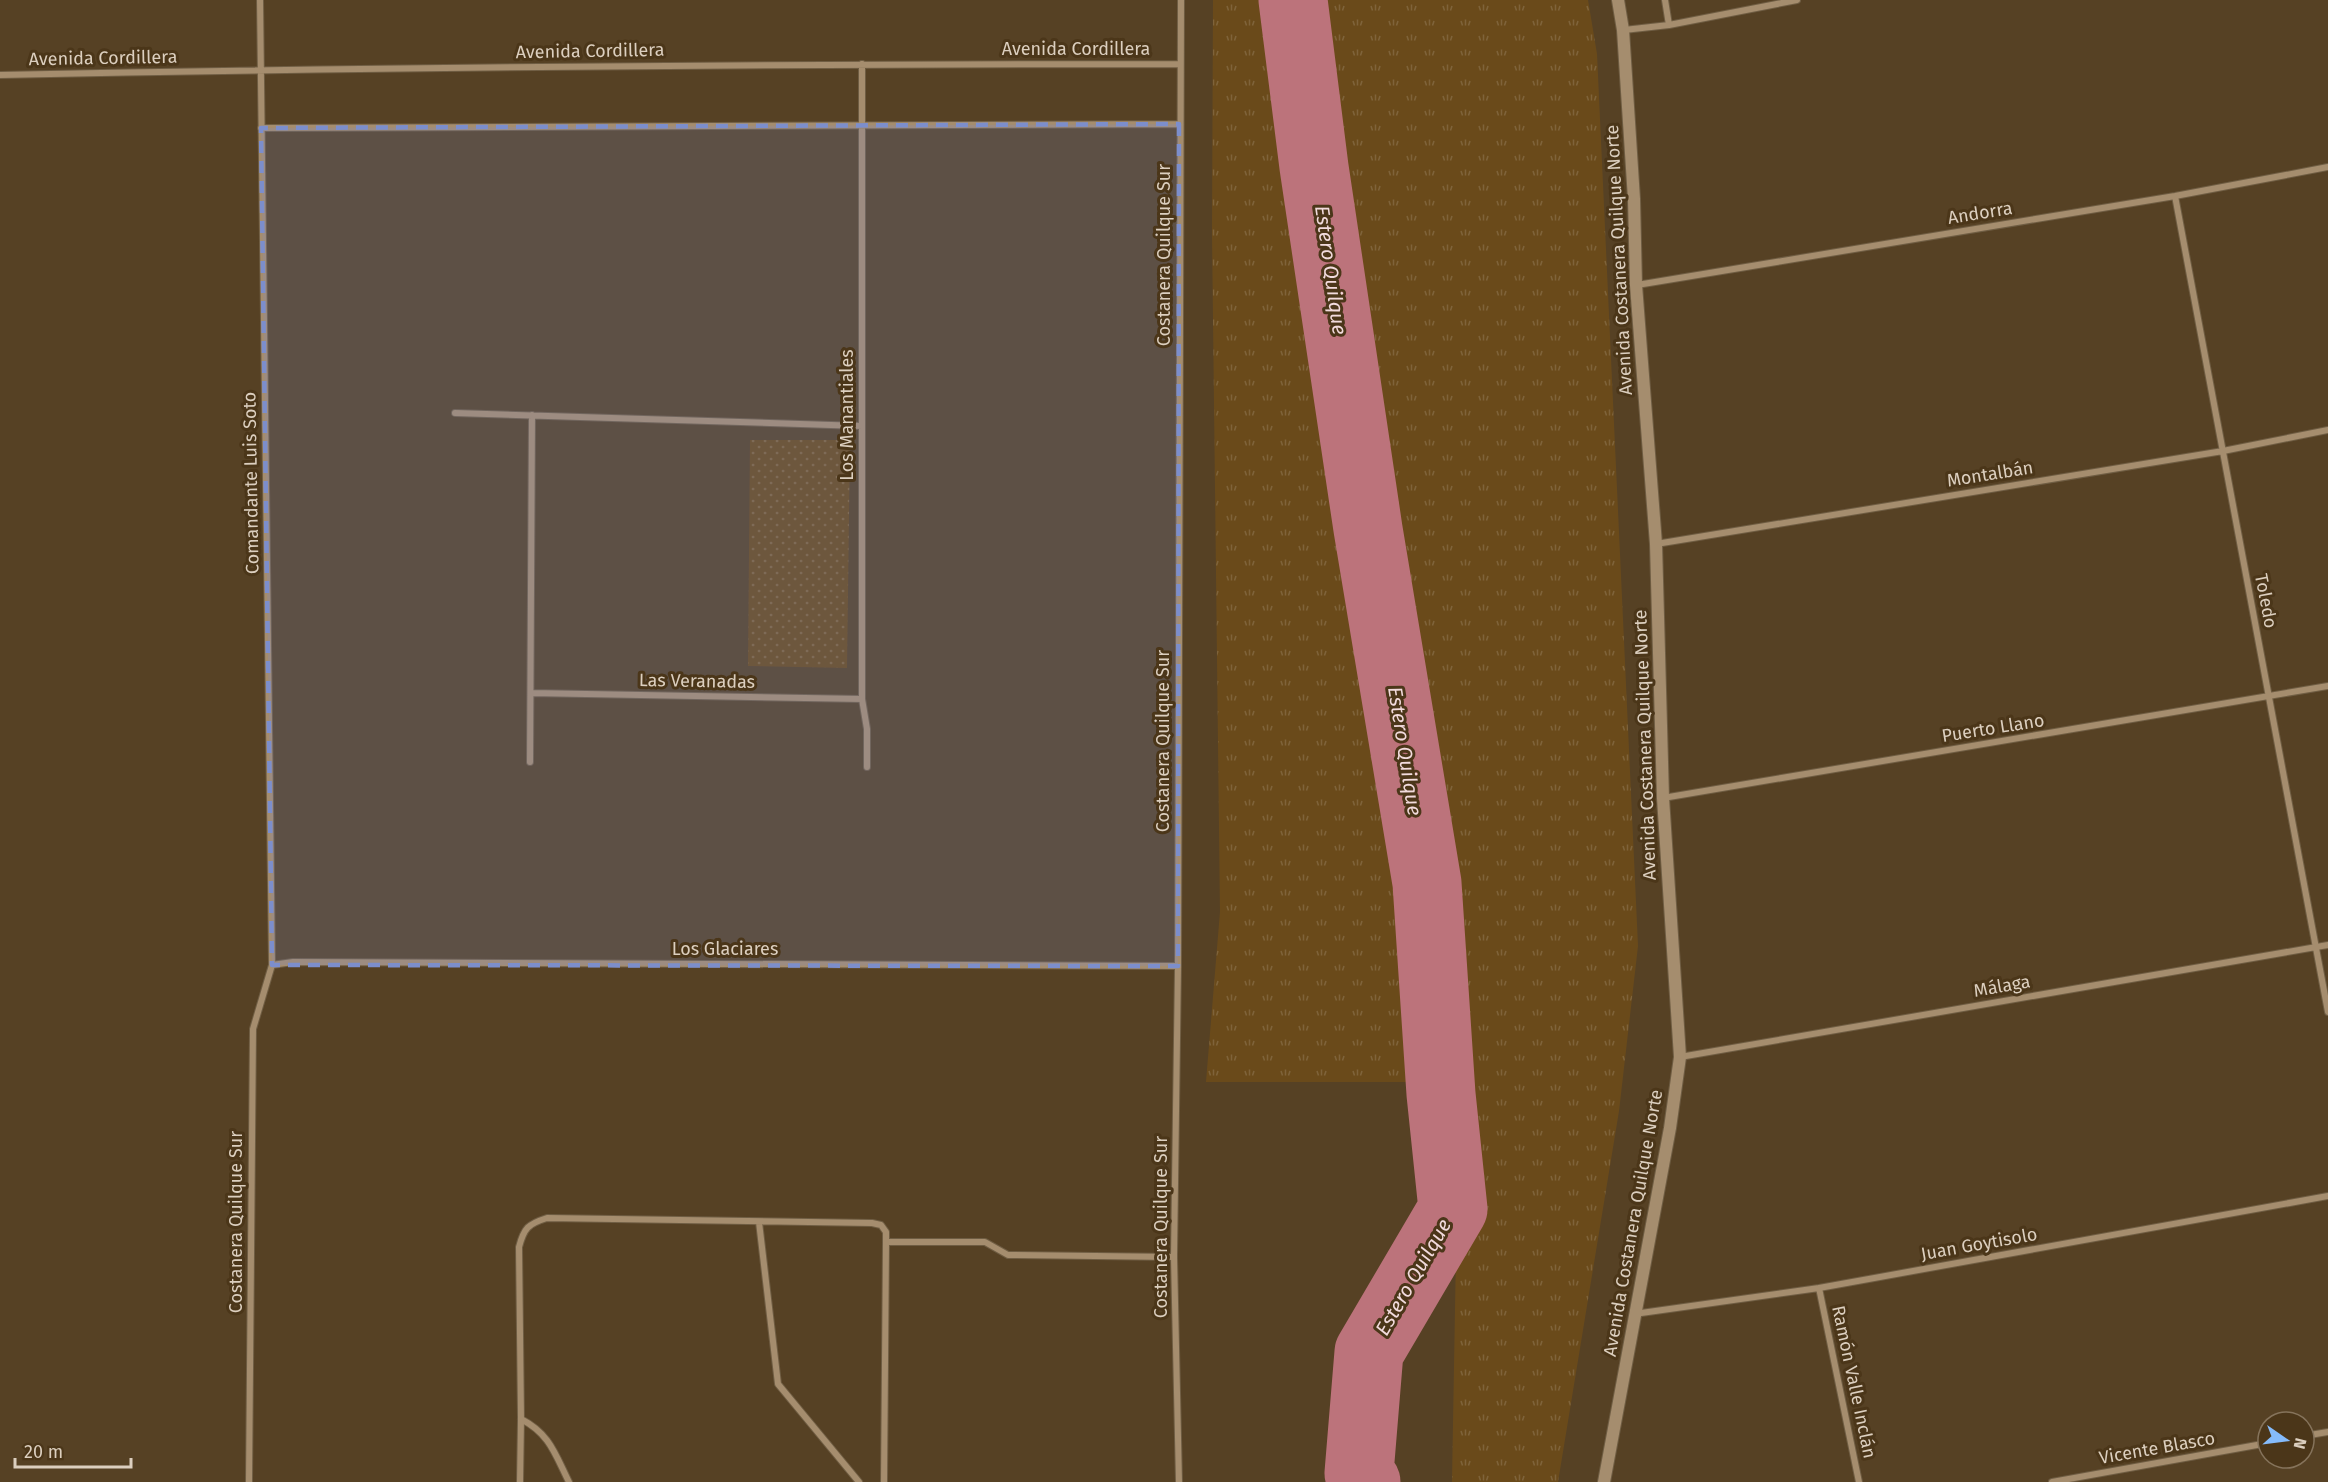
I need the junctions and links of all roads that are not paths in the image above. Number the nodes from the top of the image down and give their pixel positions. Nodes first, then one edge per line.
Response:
1 (260, 0) edge
2 (1180, 0) edge
3 (1618, 0) edge
4 (1665, 0) edge
5 (1797, 0) edge
6 (1669, 25) junction
7 (1623, 30) junction
8 (862, 64) junction
9 (1180, 64) junction
10 (260, 69) junction
11 (0, 75) edge
12 (1179, 124) junction
13 (863, 125) junction
14 (261, 128) junction
15 (2328, 167) edge
16 (2175, 196) junction
17 (1636, 285) junction
18 (454, 413) dead end
19 (532, 416) junction
20 (862, 426) junction
21 (2328, 430) edge
22 (2223, 451) junction
23 (1656, 544) junction
24 (2328, 686) edge
25 (531, 693) junction
26 (2269, 697) junction
27 (862, 699) junction
28 (530, 762) dead end
29 (867, 767) dead end
30 (1663, 798) junction
31 (2328, 945) edge
32 (2316, 947) junction
33 (272, 965) junction
34 (1178, 966) junction
35 (2328, 1012) edge
36 (1680, 1057) junction
37 (2328, 1196) edge
38 (759, 1221) junction
39 (886, 1242) junction
40 (1174, 1257) junction
41 (1819, 1288) junction
42 (1635, 1314) junction
43 (521, 1419) junction
44 (2256, 1445) edge
45 (249, 1482) edge
46 (520, 1482) edge
47 (569, 1482) edge
48 (858, 1482) edge
49 (884, 1482) edge
50 (1179, 1482) edge
51 (1604, 1482) edge
52 (1859, 1482) edge
53 (2052, 1482) edge

1 - 10 street, Comandante Luis Soto
2 - 9 street, Costanera Quilque Sur
3 - 7 main road, Avenida Costanera Quilque Norte
4 - 6 street
5 - 6 street
6 - 7 street
7 - 17 main road, Avenida Costanera Quilque Norte
8 - 9 street, Avenida Cordillera
8 - 10 street, Avenida Cordillera
8 - 13 street, Los Manantiales
9 - 12 street, Costanera Quilque Sur
10 - 11 street, Avenida Cordillera
10 - 14 street, Comandante Luis Soto
12 - 13 street
12 - 34 street, Costanera Quilque Sur
13 - 14 street
13 - 20 street, Los Manantiales
14 - 33 street, Comandante Luis Soto
15 - 16 street, Andorra
16 - 17 street, Andorra
16 - 22 street, Toledo
17 - 23 main road, Avenida Costanera Quilque Norte
18 - 19 street
19 - 20 street
19 - 25 street
20 - 27 street, Los Manantiales
21 - 22 street, Montalbán
22 - 23 street, Montalbán
22 - 26 street, Toledo
23 - 30 main road, Avenida Costanera Quilque Norte
24 - 26 street, Puerto Llano
25 - 27 street, Las Veranadas
25 - 28 street
26 - 30 street, Puerto Llano
26 - 32 street, Toledo
27 - 29 street, Los Manantiales
30 - 36 main road, Avenida Costanera Quilque Norte
31 - 32 street, Málaga
32 - 35 street, Toledo
32 - 36 street, Málaga
33 - 34 street, Los Glaciares
33 - 45 street, Costanera Quilque Sur
34 - 40 street, Costanera Quilque Sur
36 - 42 main road, Avenida Costanera Quilque Norte
37 - 41 street, Juan Goytisolo
38 - 39 street
38 - 43 street
38 - 48 street
39 - 40 street
39 - 49 street
40 - 50 street, Costanera Quilque Sur
41 - 42 street, Juan Goytisolo
41 - 52 street, Ramón Valle Inclán
42 - 51 main road, Avenida Costanera Quilque Norte
43 - 46 street
43 - 47 street
44 - 53 street, Vicente Blasco

